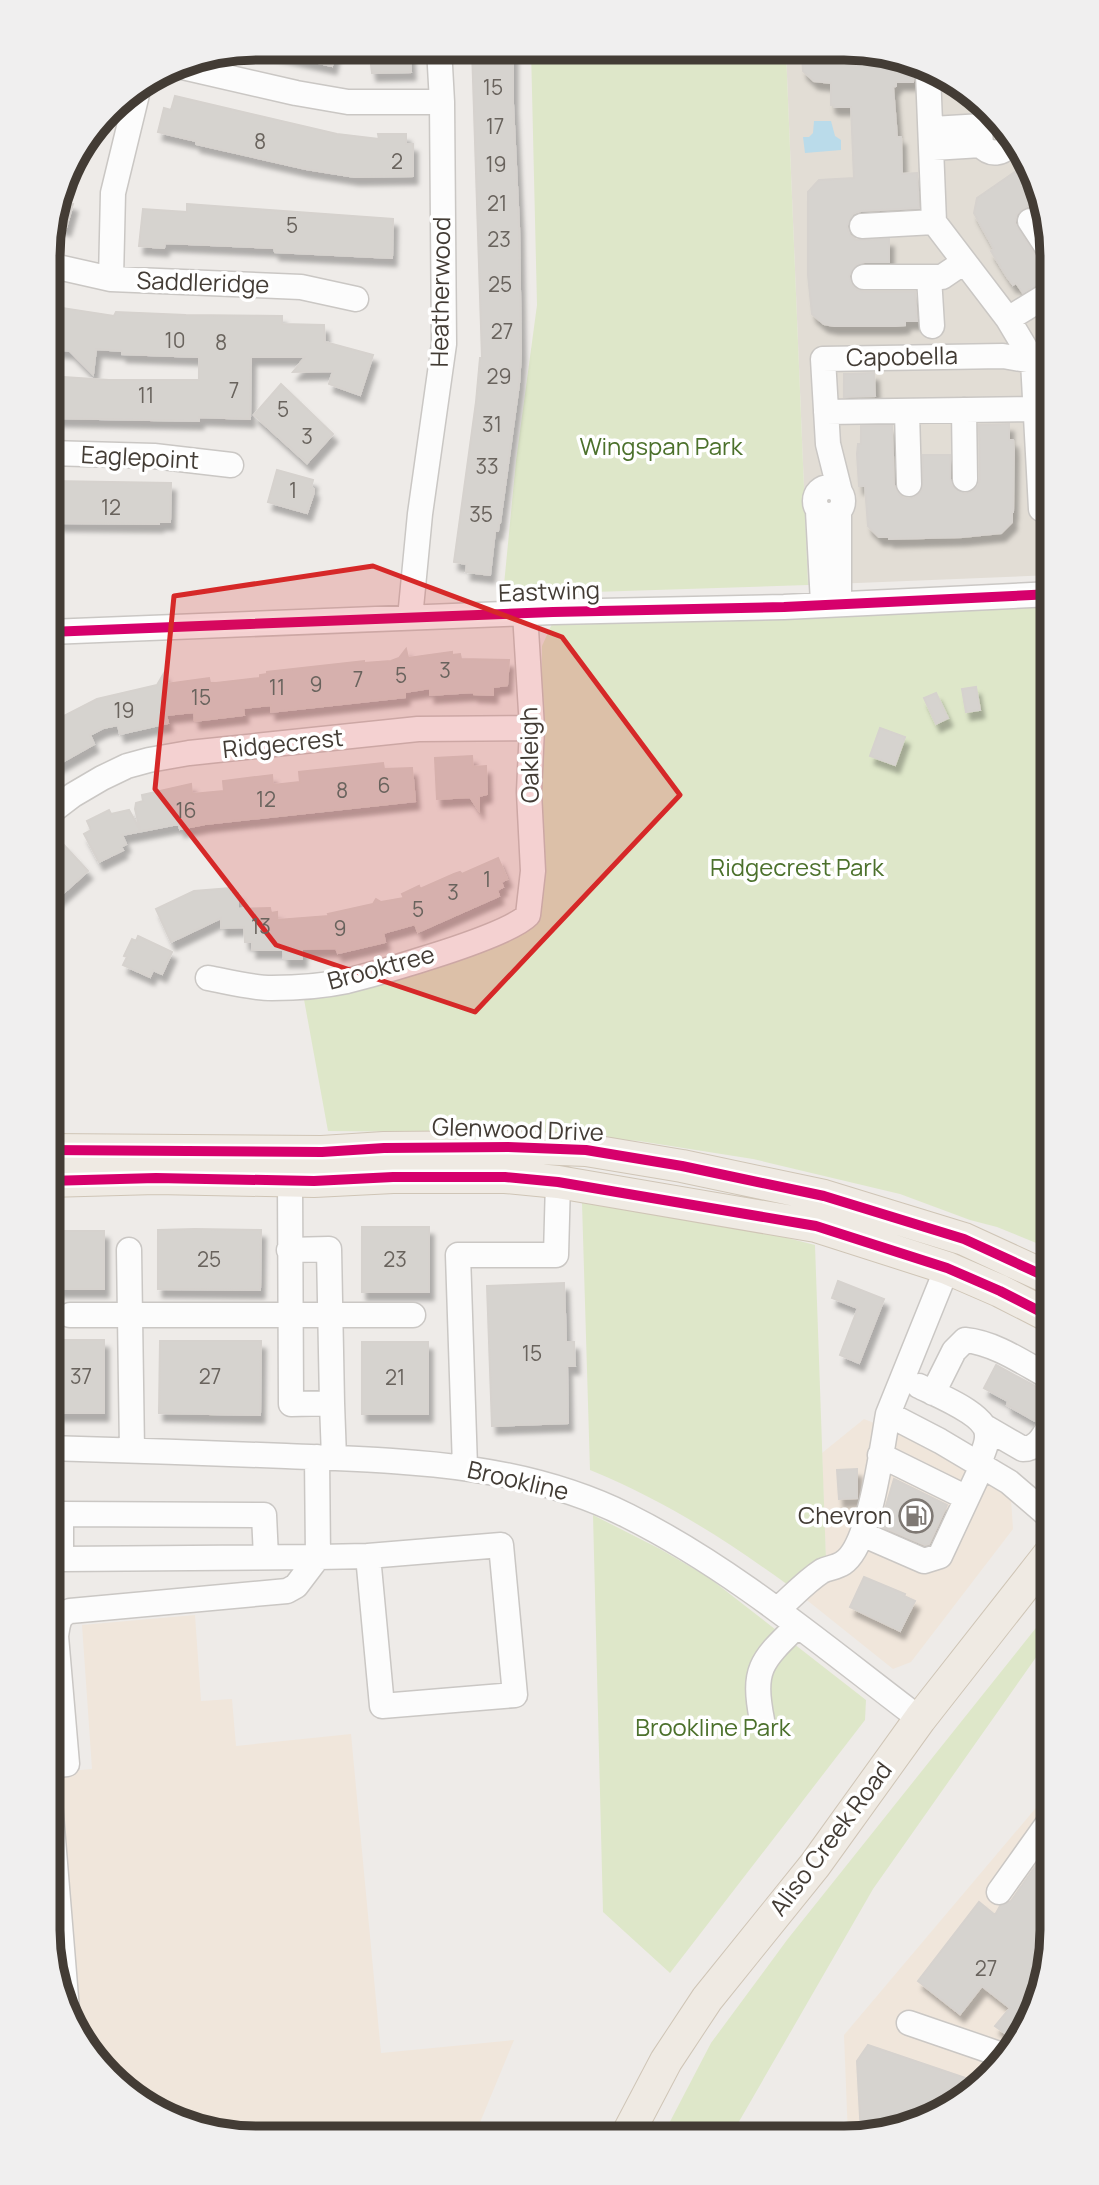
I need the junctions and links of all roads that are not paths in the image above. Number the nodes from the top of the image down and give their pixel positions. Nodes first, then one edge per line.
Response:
1 (440, 60) edge
2 (194, 70) edge
3 (928, 79) edge
4 (135, 101) edge
5 (442, 102) junction
6 (986, 130) edge
7 (932, 138) junction
8 (1006, 148) edge
9 (1030, 220) dead end
10 (934, 222) junction
11 (862, 226) dead end
12 (1038, 233) edge
13 (964, 262) junction
14 (60, 267) edge
15 (864, 277) dead end
16 (929, 277) junction
17 (111, 279) junction
18 (356, 299) dead end
19 (1040, 299) edge
20 (1008, 319) junction
21 (932, 326) dead end
22 (1040, 361) edge
23 (1040, 364) edge
24 (1040, 380) edge
25 (1036, 409) junction
26 (964, 410) junction
27 (826, 412) junction
28 (907, 412) junction
29 (60, 453) edge
30 (231, 464) dead end
31 (965, 479) dead end
32 (909, 484) dead end
33 (1040, 486) edge
34 (1040, 594) edge
35 (831, 603) junction
36 (525, 613) junction
37 (410, 618) junction
38 (60, 632) edge
39 (532, 728) junction
40 (60, 804) edge
41 (531, 896) joint
42 (208, 978) dead end
43 (60, 1150) edge
44 (60, 1181) edge
45 (290, 1181) junction
46 (558, 1182) junction
47 (129, 1250) dead end
48 (289, 1250) junction
49 (947, 1268) junction
50 (1039, 1274) edge
51 (1039, 1311) edge
52 (70, 1315) dead end
53 (130, 1315) junction
54 (289, 1315) junction
55 (330, 1315) junction
56 (413, 1315) dead end
57 (1039, 1372) edge
58 (903, 1377) junction
59 (933, 1394) junction
60 (332, 1403) junction
61 (888, 1415) junction
62 (985, 1427) junction
63 (1039, 1441) edge
64 (60, 1448) edge
65 (132, 1450) junction
66 (880, 1455) junction
67 (326, 1458) junction
68 (980, 1465) junction
69 (465, 1467) junction
70 (967, 1498) junction
71 (1039, 1508) edge
72 (862, 1534) junction
73 (368, 1556) junction
74 (318, 1557) junction
75 (266, 1558) junction
76 (1039, 1567) edge
77 (777, 1610) junction
78 (60, 1619) edge
79 (797, 1626) junction
80 (60, 1710) edge
81 (920, 1718) junction
82 (762, 1720) dead end
83 (60, 1765) edge
84 (1039, 1836) edge
85 (999, 1892) dead end
86 (60, 1929) edge
87 (63, 1966) edge
88 (909, 2023) dead end
89 (996, 2053) edge
90 (632, 2126) edge

1 - 5 street, Heatherwood
2 - 5 street
3 - 7 street
4 - 17 street
5 - 37 street, Heatherwood
6 - 7 street
6 - 8 street
7 - 10 street
9 - 12 street
10 - 11 street
10 - 13 street
13 - 16 street
13 - 20 street
14 - 17 street, Saddleridge
15 - 16 street
16 - 21 street
17 - 18 street, Saddleridge
19 - 20 street
20 - 22 street
23 - 27 street, Capobella
24 - 25 street
25 - 26 street
25 - 33 street
26 - 28 street
26 - 31 street
27 - 28 street
27 - 35 street, Capobella
28 - 32 street
29 - 30 street, Eaglepoint
34 - 35 street, Eastwing
35 - 36 street, Eastwing
36 - 37 street, Eastwing
36 - 39 street, Oakleigh
37 - 38 street, Eastwing
39 - 40 street, Ridgecrest
39 - 41 street, Oakleigh
41 - 42 street, Brooktree
43 - 50 main road, Glenwood Drive
44 - 45 main road, Glenwood Drive
45 - 46 main road, Glenwood Drive
45 - 48 street
46 - 49 main road, Glenwood Drive
46 - 69 street
47 - 53 street
48 - 54 street
48 - 55 street
49 - 51 main road, Glenwood Drive
49 - 58 street
52 - 53 street
53 - 54 street
53 - 65 street
54 - 55 street
54 - 60 street
55 - 56 street
55 - 60 street
57 - 59 street
58 - 59 street
58 - 61 street
59 - 62 street
60 - 67 street
61 - 66 street
61 - 68 street
62 - 63 street
62 - 68 street
64 - 65 street, Brookline
65 - 67 street, Brookline
66 - 70 street
66 - 72 street
67 - 69 street, Brookline
67 - 74 street
68 - 70 street
68 - 71 street
69 - 77 street, Brookline
70 - 72 street
72 - 77 street
73 - 73 street
73 - 74 street
74 - 75 street
74 - 78 street
75 - 75 street
76 - 81 main road, Aliso Creek Road
77 - 79 street, Brookline
79 - 81 street, Brookline
79 - 82 street
80 - 83 street
81 - 90 main road, Aliso Creek Road
84 - 85 street
86 - 87 street
88 - 89 street

